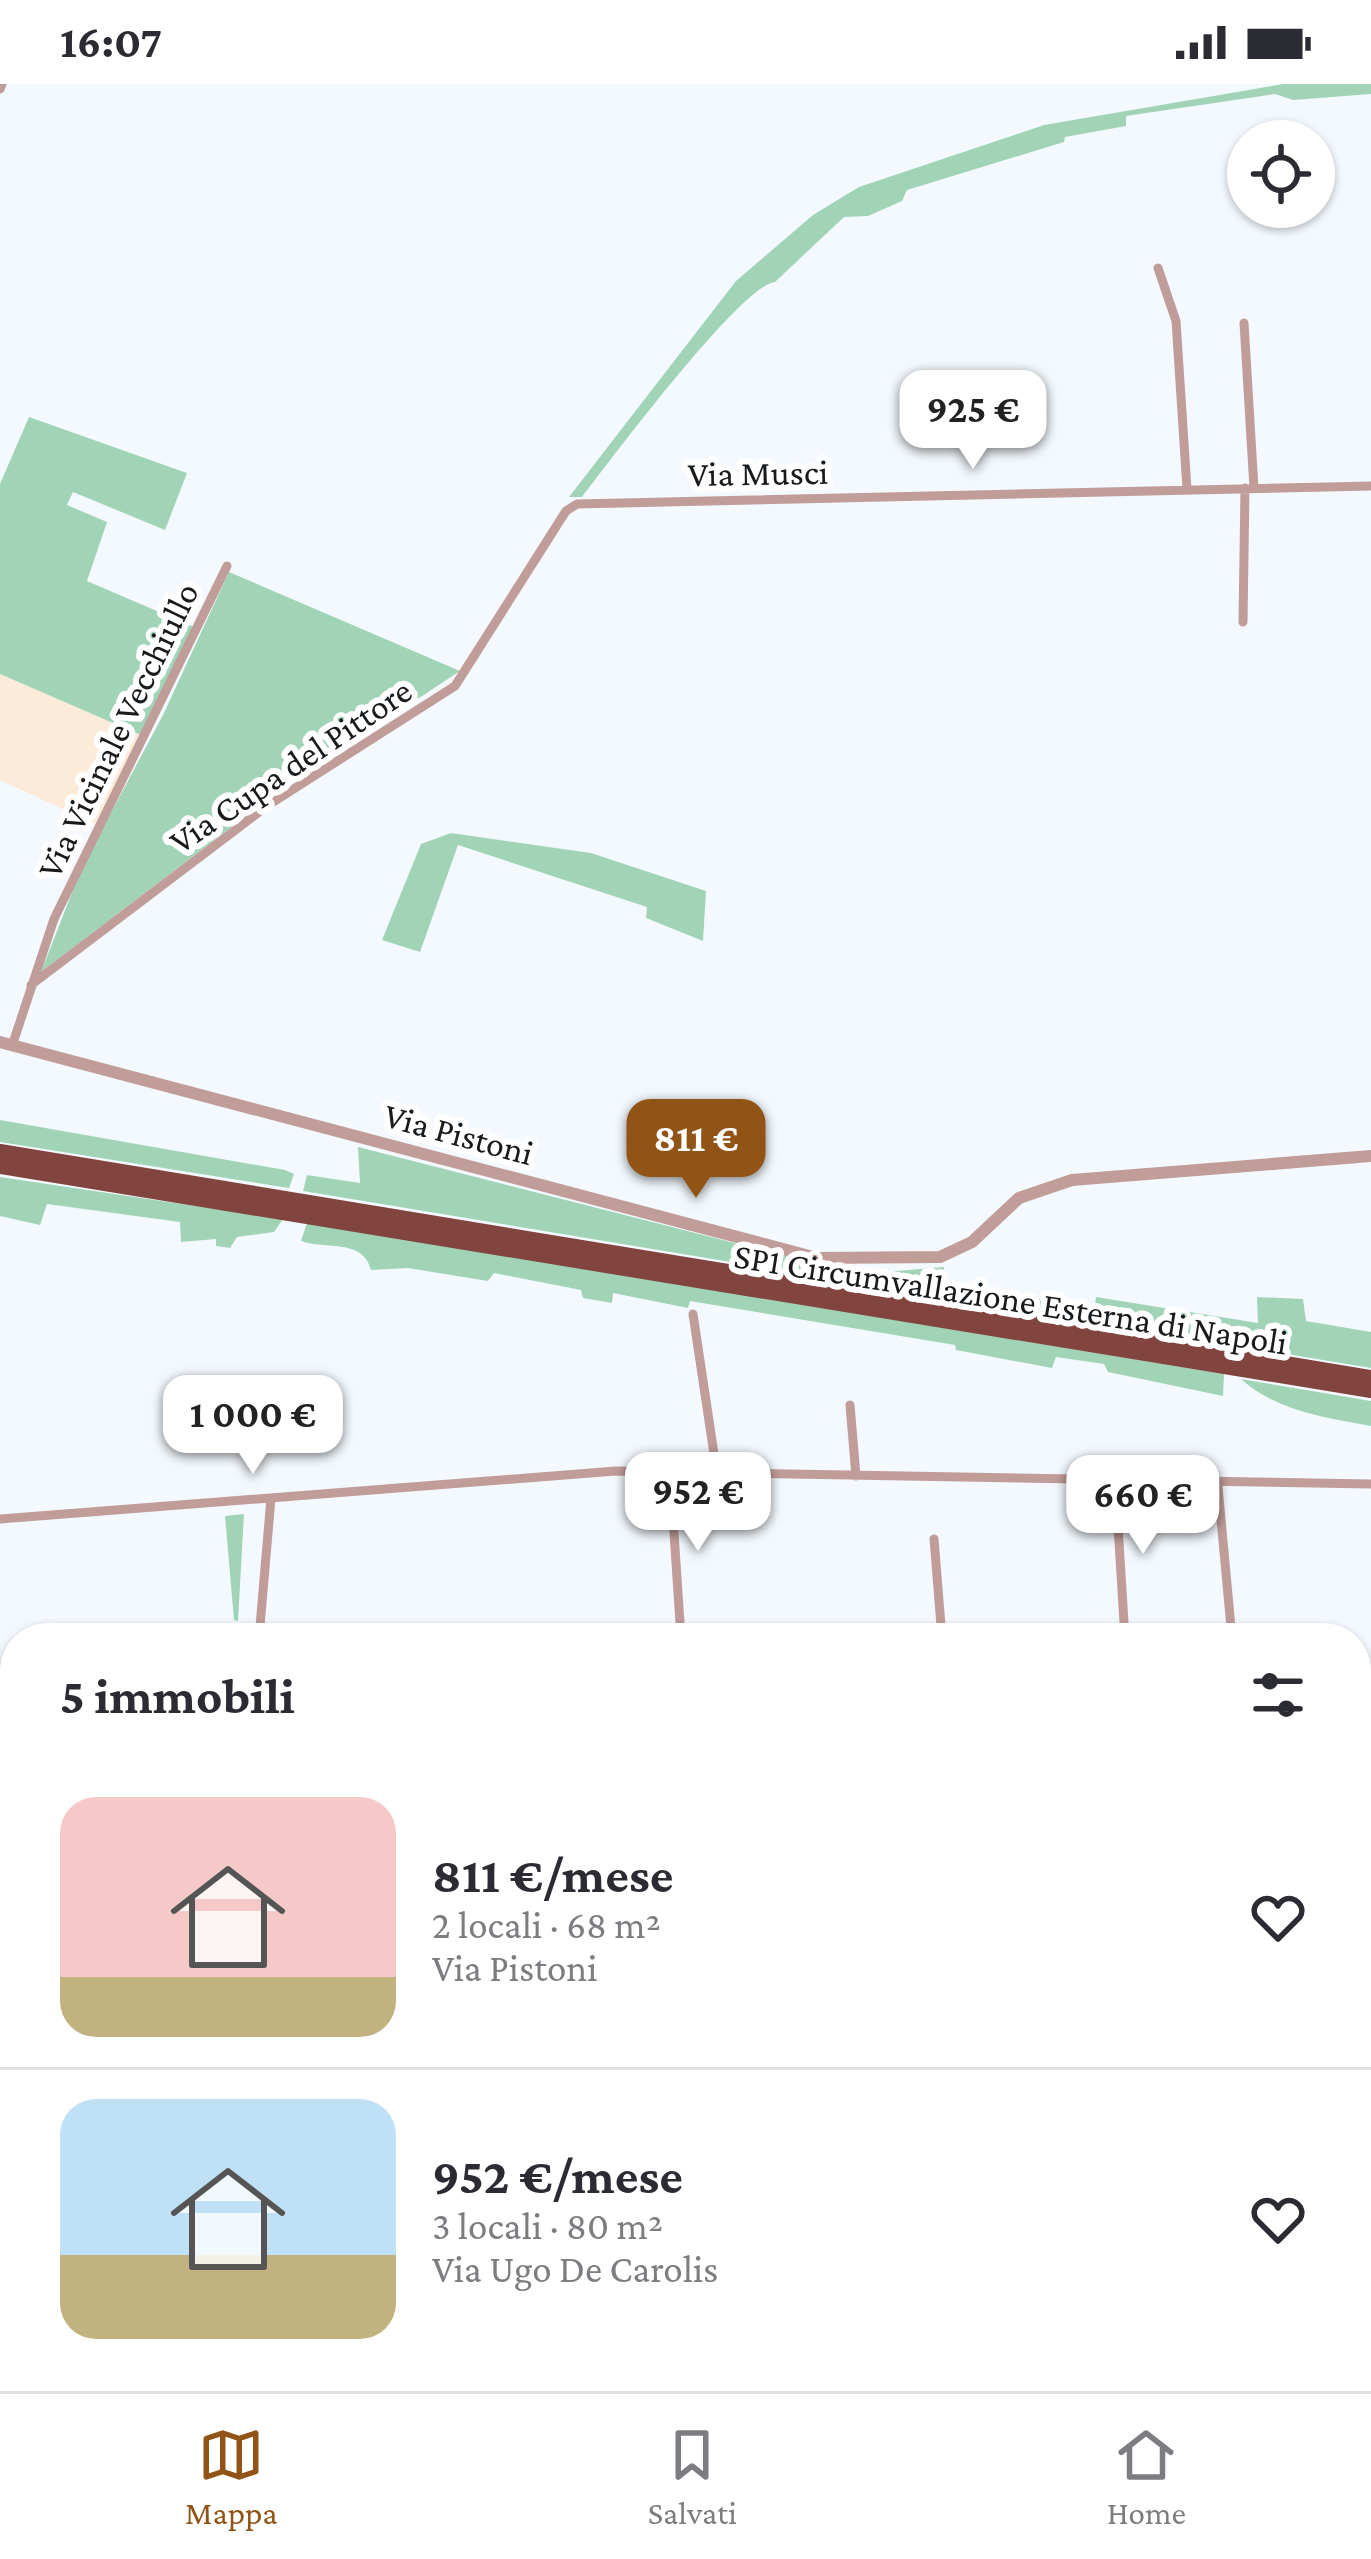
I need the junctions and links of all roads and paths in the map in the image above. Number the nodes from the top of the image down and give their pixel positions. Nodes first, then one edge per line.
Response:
1 (1158, 268) dead end
2 (1244, 323) dead end
3 (1371, 486) edge
4 (1250, 488) junction
5 (1187, 489) junction
6 (577, 504) joint
7 (227, 566) dead end
8 (1244, 622) dead end
9 (31, 985) junction
10 (6, 1044) edge
11 (0, 1152) edge
12 (1371, 1156) edge
13 (0, 1166) edge
14 (693, 1314) dead end
15 (1371, 1378) edge
16 (1371, 1390) edge
17 (850, 1405) dead end
18 (670, 1473) junction
19 (717, 1474) junction
20 (856, 1476) junction
21 (1115, 1478) junction
22 (1371, 1484) edge
23 (1218, 1487) dead end
24 (271, 1498) junction
25 (0, 1519) edge
26 (934, 1539) dead end
27 (260, 1623) edge
28 (680, 1623) edge
29 (941, 1623) edge
30 (1124, 1623) edge
31 (1231, 1623) edge

1 - 5 street
2 - 4 street
3 - 4 street, Via Musci
4 - 5 street, Via Musci
4 - 8 street
5 - 6 street, Via Musci
6 - 9 street, Via Cupa del Pittore
7 - 9 street, Via Vicinale Vecchiullo
9 - 10 street
10 - 12 street, Via Pistoni
11 - 15 highway, SP1 Circumvallazione Esterna di Napoli
13 - 16 highway, SP1 Circumvallazione Esterna di Napoli
14 - 19 street
17 - 20 street
18 - 19 street
18 - 24 street
18 - 28 street
19 - 20 street
20 - 21 street
21 - 22 street
21 - 30 street
23 - 31 street
24 - 25 street
24 - 27 street
26 - 29 street

